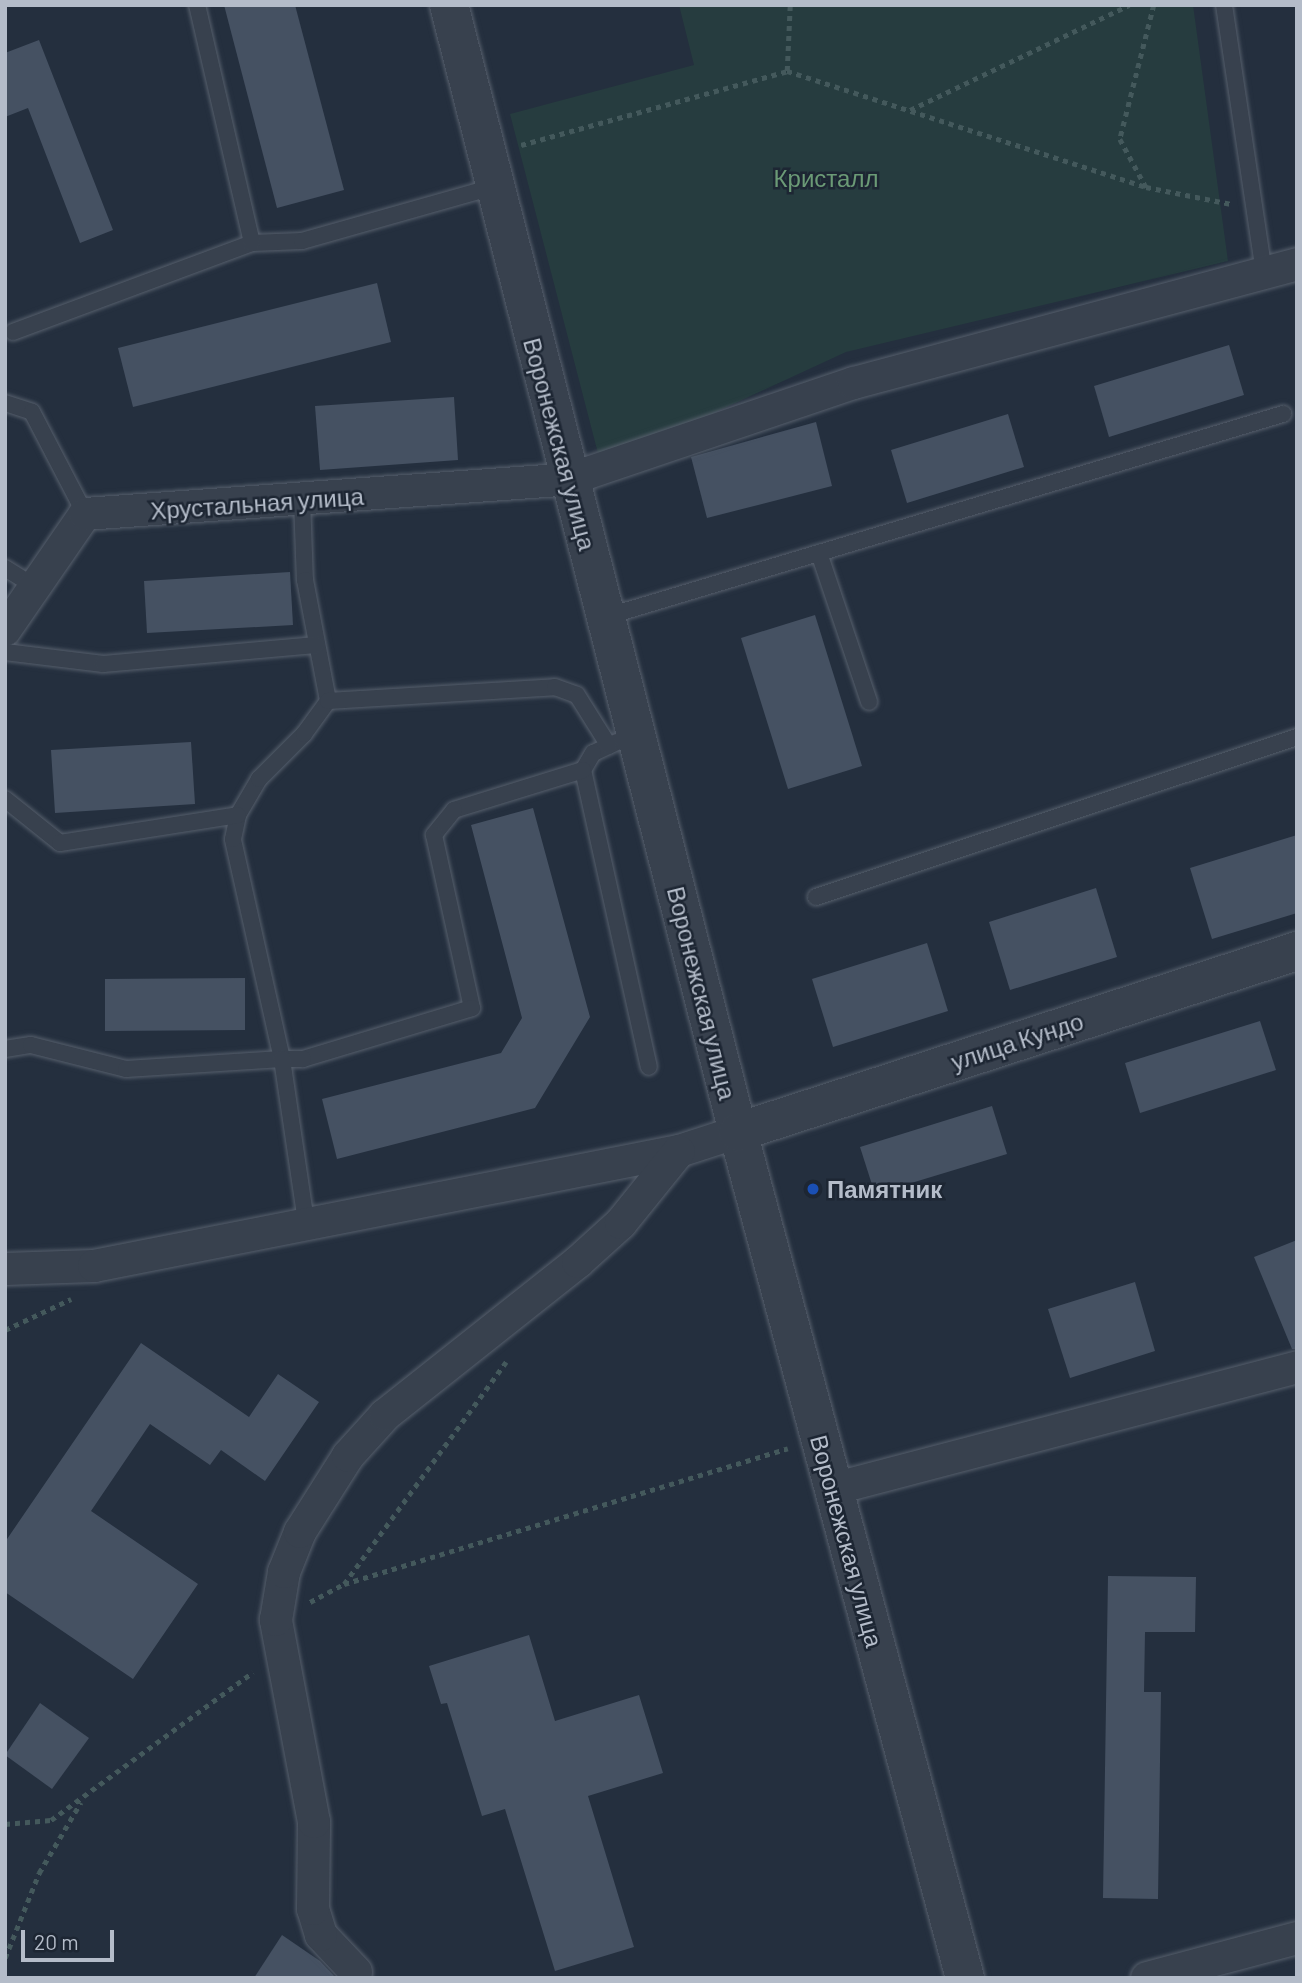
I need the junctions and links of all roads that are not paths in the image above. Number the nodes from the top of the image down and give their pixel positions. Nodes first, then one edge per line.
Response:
1 (197, 5) edge
2 (449, 5) edge
3 (1224, 5) edge
4 (489, 171) junction
5 (252, 243) junction
6 (1297, 264) edge
7 (1264, 273) junction
8 (13, 332) dead end
9 (5, 403) edge
10 (1283, 414) dead end
11 (570, 480) junction
12 (302, 500) junction
13 (85, 514) junction
14 (819, 553) junction
15 (5, 568) edge
16 (35, 587) junction
17 (605, 617) junction
18 (5, 630) edge
19 (316, 645) junction
20 (5, 652) edge
21 (328, 701) junction
22 (869, 702) dead end
23 (1297, 737) edge
24 (622, 740) junction
25 (583, 770) junction
26 (5, 799) edge
27 (238, 816) junction
28 (816, 897) dead end
29 (1297, 951) edge
30 (5, 1049) edge
31 (282, 1059) junction
32 (649, 1067) dead end
33 (738, 1132) junction
34 (679, 1151) junction
35 (306, 1221) junction
36 (5, 1269) edge
37 (1297, 1367) edge
38 (833, 1489) junction
39 (1297, 1938) edge
40 (356, 1972) dead end
41 (965, 1978) edge
42 (1147, 1978) edge

1 - 5 lane
2 - 4 street, Воронежская улица
3 - 7 lane
4 - 5 lane
4 - 11 street, Воронежская улица
5 - 8 lane
6 - 7 street, Хрустальная улица
7 - 11 street, Хрустальная улица
9 - 13 lane
10 - 14 lane
11 - 12 street, Хрустальная улица
11 - 17 street, Воронежская улица
12 - 13 street, Хрустальная улица
12 - 19 lane
13 - 16 street
14 - 17 lane
14 - 22 lane
15 - 16 lane
16 - 18 street
17 - 24 street, Воронежская улица
19 - 20 lane
19 - 21 lane
21 - 24 lane
21 - 27 lane
23 - 28 lane
24 - 25 lane
24 - 33 street, Воронежская улица
25 - 31 lane
25 - 32 lane
26 - 27 lane
27 - 31 lane
29 - 33 street, улица Кундо
30 - 31 lane
31 - 35 lane
33 - 34 street
33 - 38 street, Воронежская улица
34 - 35 street
34 - 40 street
35 - 36 street
37 - 38 street
38 - 41 street, Воронежская улица
39 - 42 street

